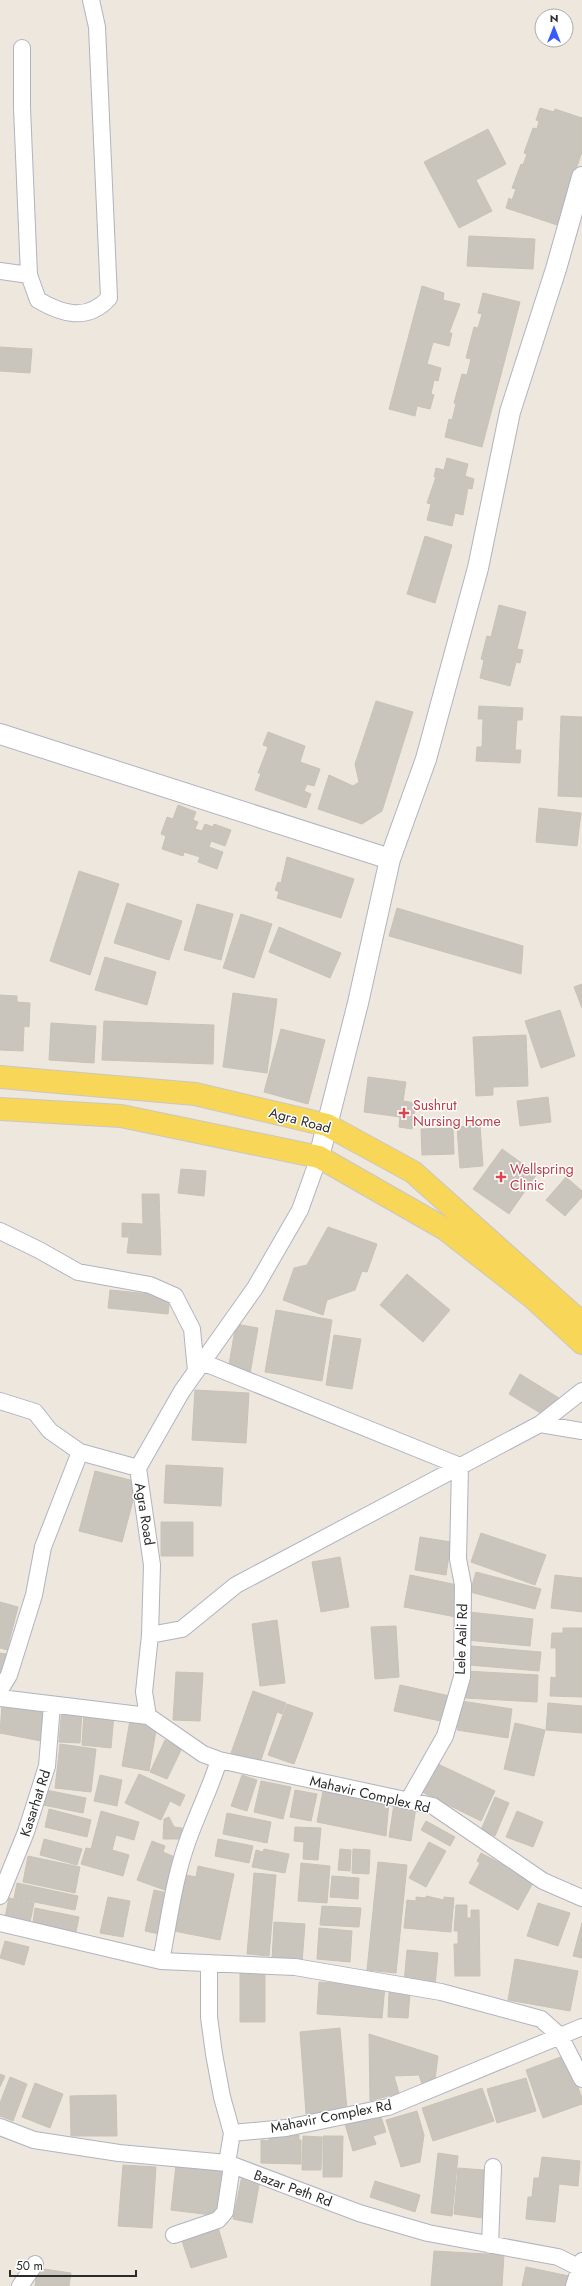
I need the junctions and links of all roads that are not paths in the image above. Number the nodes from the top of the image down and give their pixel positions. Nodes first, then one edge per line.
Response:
1 (92, 0) edge
2 (22, 48) dead end
3 (582, 177) edge
4 (0, 271) edge
5 (29, 274) junction
6 (0, 734) edge
7 (390, 859) junction
8 (0, 1077) edge
9 (0, 1109) edge
10 (327, 1125) junction
11 (319, 1157) junction
12 (0, 1231) edge
13 (582, 1323) edge
14 (582, 1343) edge
15 (199, 1366) junction
16 (582, 1391) edge
17 (0, 1401) edge
18 (540, 1424) junction
19 (582, 1431) edge
20 (80, 1452) junction
21 (460, 1466) junction
22 (138, 1468) junction
23 (150, 1635) junction
24 (0, 1690) edge
25 (0, 1698) edge
26 (52, 1705) junction
27 (148, 1716) junction
28 (219, 1760) junction
29 (408, 1801) junction
30 (0, 1896) edge
31 (582, 1898) edge
32 (0, 1923) edge
33 (161, 1961) junction
34 (209, 1963) junction
35 (582, 2027) edge
36 (560, 2036) junction
37 (582, 2079) edge
38 (0, 2127) edge
39 (232, 2133) junction
40 (230, 2164) junction
41 (493, 2166) dead end
42 (174, 2234) dead end
43 (490, 2245) junction
44 (36, 2264) dead end
45 (581, 2266) edge
46 (20, 2286) edge
47 (574, 2286) edge

1 - 5 street
2 - 5 street
3 - 7 street
4 - 5 street
6 - 7 street
7 - 10 street
8 - 10 main road, Agra Road
9 - 11 main road
10 - 11 street
10 - 13 main road, Agra Road
11 - 14 main road
11 - 15 street
12 - 15 street
15 - 21 street
15 - 22 street
16 - 18 street
17 - 20 street, Agra Road
18 - 19 street
18 - 21 street
20 - 22 street, Agra Road
20 - 24 street
21 - 23 street
21 - 29 street, Lele Aali Rd
22 - 23 street, Agra Road
23 - 27 street, Agra Road
25 - 26 street
26 - 27 street
26 - 30 street, Kasarhat Rd
27 - 28 street, Mahavir Complex Rd
28 - 29 street, Mahavir Complex Rd
28 - 33 street
29 - 31 street, Mahavir Complex Rd
32 - 33 street
33 - 34 street
34 - 36 street
34 - 39 street
35 - 36 street, Mahavir Complex Rd
36 - 37 street
36 - 39 street, Mahavir Complex Rd
38 - 40 street, Bazar Peth Rd
39 - 40 street
40 - 42 street
40 - 43 street, Bazar Peth Rd
41 - 43 street
43 - 45 street, Bazar Peth Rd
44 - 46 street
45 - 47 street

